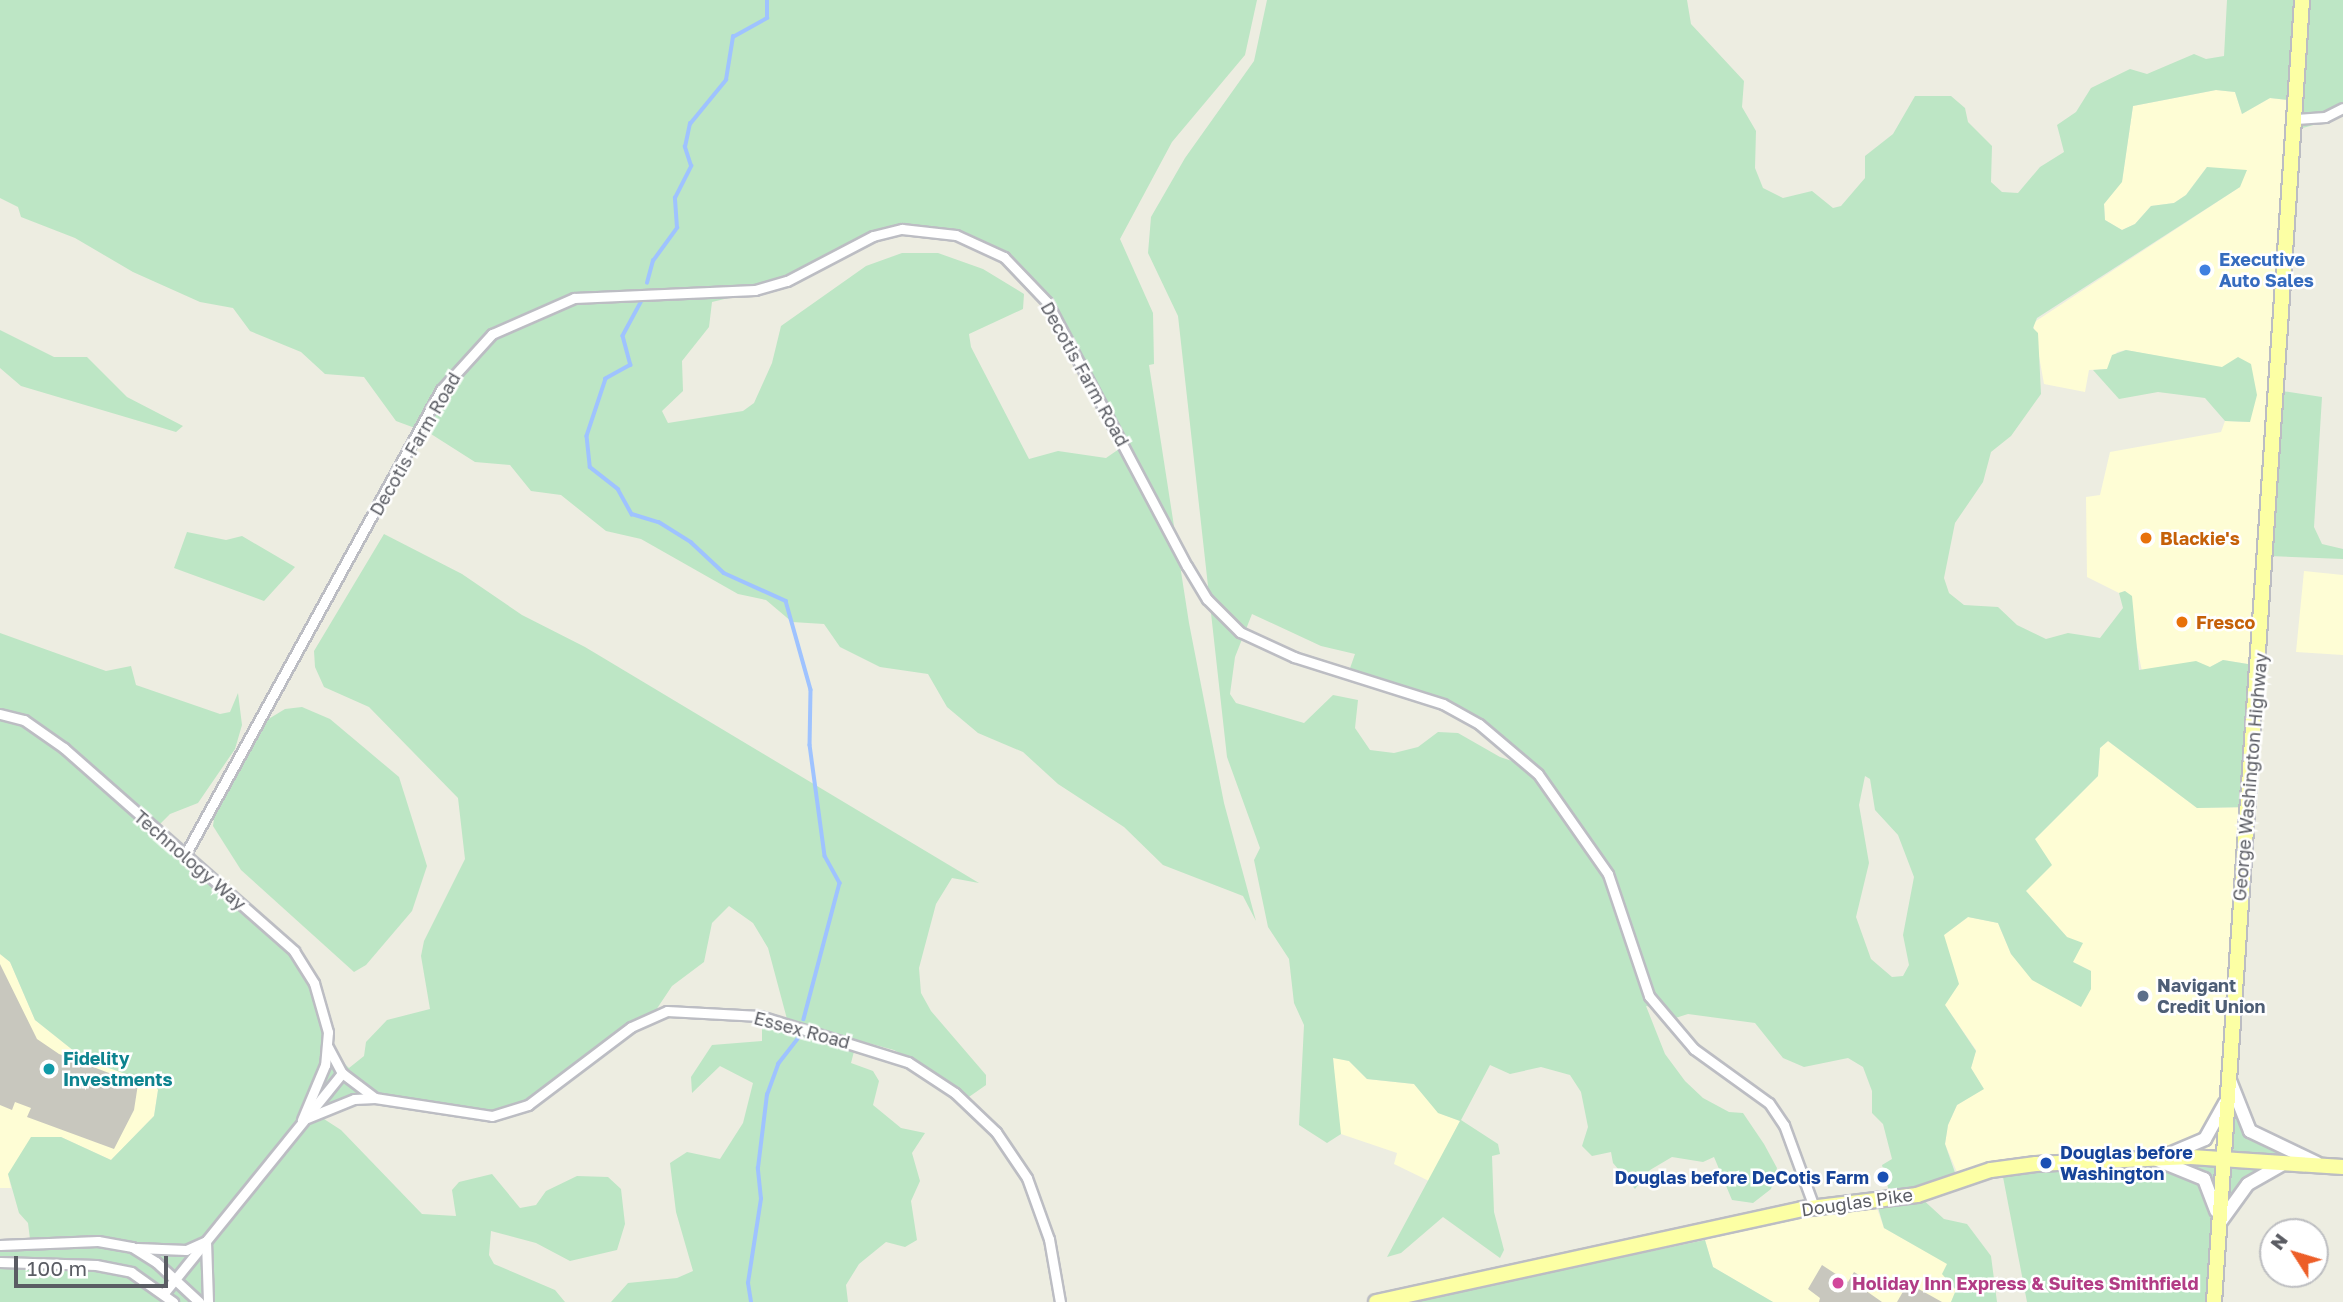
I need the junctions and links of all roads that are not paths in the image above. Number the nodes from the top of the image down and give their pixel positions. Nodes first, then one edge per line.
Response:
1 (2302, 0) edge
2 (2343, 108) edge
3 (2296, 119) junction
4 (0, 713) edge
5 (185, 855) junction
6 (328, 1047) junction
7 (342, 1073) junction
8 (2229, 1078) junction
9 (375, 1098) junction
10 (302, 1120) junction
11 (2150, 1158) junction
12 (2223, 1158) junction
13 (2285, 1163) junction
14 (2324, 1166) junction
15 (2343, 1167) edge
16 (1814, 1207) junction
17 (2219, 1224) junction
18 (206, 1241) junction
19 (0, 1245) edge
20 (132, 1247) junction
21 (0, 1262) edge
22 (176, 1279) junction
23 (163, 1293) junction
24 (173, 1302) edge
25 (199, 1302) edge
26 (208, 1302) edge
27 (1060, 1302) edge
28 (1376, 1302) edge
29 (2214, 1302) edge

1 - 3 main road, George Washington Highway
2 - 3 street
3 - 8 main road, George Washington Highway
4 - 5 street, Technology Way
5 - 6 street, Technology Way
5 - 16 street, Decotis Farm Road
6 - 7 street, Essex Road
6 - 10 street
7 - 9 street, Essex Road
7 - 10 street
8 - 11 main road
8 - 12 main road, George Washington Highway
8 - 14 main road
9 - 10 street
9 - 27 street, Essex Road
10 - 18 street
11 - 12 main road, Douglas Pike
11 - 16 main road, Douglas Pike
11 - 17 main road
12 - 13 main road, Douglas Pike
12 - 17 main road, George Washington Highway
13 - 14 main road, Douglas Pike
13 - 17 main road
14 - 15 main road, Douglas Pike
16 - 28 main road, Douglas Pike
17 - 29 main road, George Washington Highway
18 - 20 street
18 - 22 street
18 - 26 street
19 - 20 street
20 - 22 street
21 - 23 street
22 - 23 street
22 - 25 street
23 - 24 street

